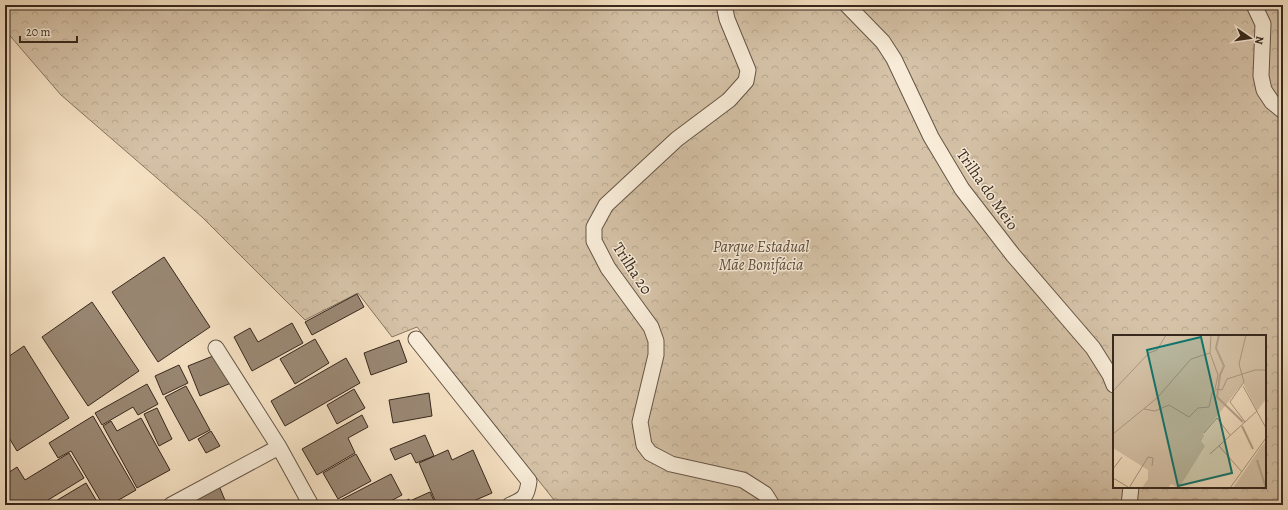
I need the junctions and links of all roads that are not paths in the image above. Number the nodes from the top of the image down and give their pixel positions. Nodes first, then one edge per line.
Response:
1 (724, 5) edge
2 (847, 5) edge
3 (1254, 5) edge
4 (1283, 111) edge
5 (416, 339) dead end
6 (216, 348) dead end
7 (1113, 382) edge
8 (279, 447) junction
9 (1131, 488) edge
10 (171, 505) edge
11 (311, 505) edge
12 (510, 505) edge
13 (772, 505) edge
14 (1129, 505) edge

1 - 13 street, Trilha 20
2 - 7 street, Trilha do Meio
3 - 4 street
5 - 12 street
6 - 8 street
8 - 10 street
8 - 11 street
9 - 14 street

